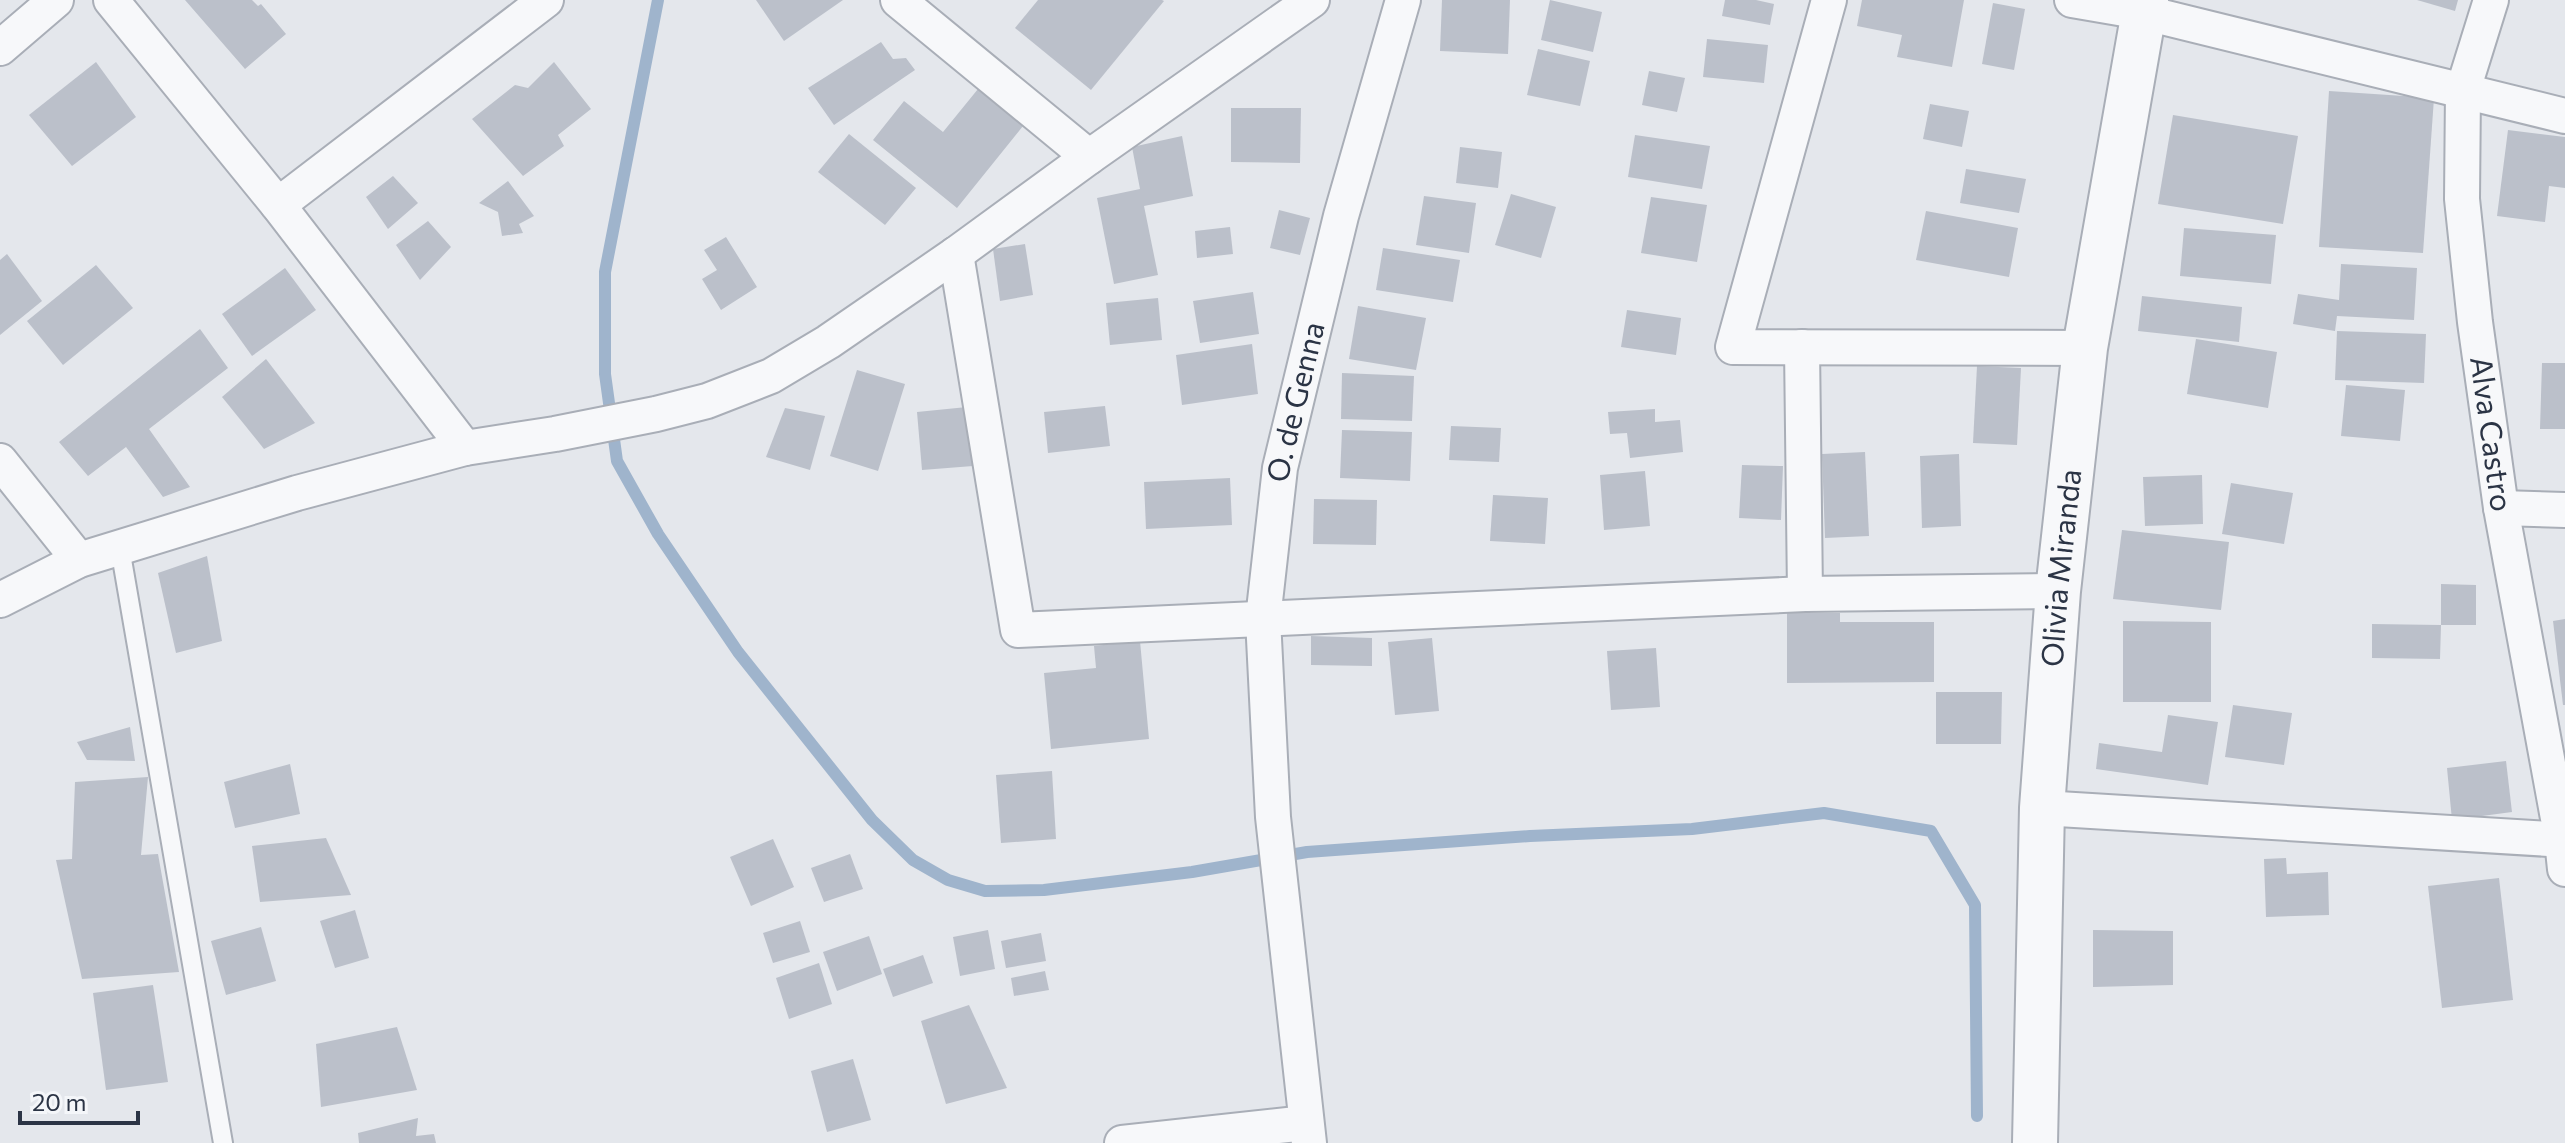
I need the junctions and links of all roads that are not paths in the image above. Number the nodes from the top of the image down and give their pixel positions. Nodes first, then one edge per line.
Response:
1 (56, 0) edge
2 (111, 0) edge
3 (546, 0) edge
4 (898, 0) edge
5 (1312, 0) edge
6 (1403, 0) edge
7 (1829, 0) edge
8 (2072, 0) edge
9 (2491, 0) edge
10 (2144, 6) edge
11 (0, 48) edge
12 (2463, 90) junction
13 (2565, 116) edge
14 (1089, 157) junction
15 (278, 205) junction
16 (956, 254) junction
17 (1802, 347) junction
18 (2085, 348) junction
19 (465, 448) junction
20 (0, 461) edge
21 (2501, 508) junction
22 (2565, 510) edge
23 (120, 548) junction
24 (79, 560) junction
25 (2058, 591) junction
26 (1805, 594) junction
27 (0, 600) edge
28 (1263, 619) junction
29 (2042, 808) junction
30 (2564, 849) edge
31 (1307, 1133) edge
32 (223, 1143) edge
33 (1122, 1143) edge
34 (2035, 1143) edge

1 - 11 street
2 - 15 street
3 - 15 street
4 - 14 street
5 - 14 street
6 - 28 street, O. de Genna
7 - 17 street
8 - 10 street
9 - 12 street, Alva Castro
10 - 12 street
10 - 18 street, Olivia Miranda
12 - 13 street
12 - 21 street, Alva Castro
14 - 16 street
15 - 19 street
16 - 19 street
16 - 28 street
17 - 18 street
17 - 26 street
18 - 25 street, Olivia Miranda
19 - 23 street
20 - 24 street
21 - 22 street
21 - 30 street, Alva Castro
23 - 24 street
23 - 32 lane
24 - 27 street
25 - 26 street
25 - 29 street, Olivia Miranda
26 - 28 street
28 - 31 street, O. de Genna
29 - 30 street
29 - 34 street, Olivia Miranda
31 - 33 street

